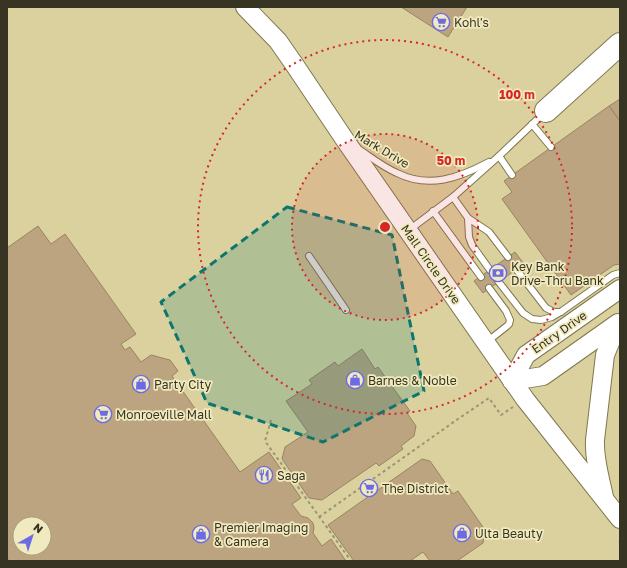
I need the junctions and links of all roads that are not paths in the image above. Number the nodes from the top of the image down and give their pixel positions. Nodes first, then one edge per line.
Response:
1 (245, 7) edge
2 (620, 44) edge
3 (539, 118) junction
4 (345, 140) junction
5 (551, 147) dead end
6 (499, 156) junction
7 (512, 175) dead end
8 (453, 197) junction
9 (434, 212) junction
10 (468, 218) junction
11 (408, 231) junction
12 (309, 256) dead end
13 (508, 257) dead end
14 (516, 269) dead end
15 (490, 270) dead end
16 (620, 273) edge
17 (481, 276) dead end
18 (498, 281) dead end
19 (489, 288) dead end
20 (620, 290) edge
21 (346, 310) dead end
22 (562, 311) junction
23 (620, 323) edge
24 (485, 343) junction
25 (512, 381) junction
26 (606, 501) junction
27 (620, 520) edge

1 - 4 street, Mall Circle Drive
2 - 3 highway
3 - 5 lane
3 - 6 lane, Mark Drive
4 - 6 lane, Mark Drive
4 - 11 street, Mall Circle Drive
6 - 7 lane
6 - 8 lane, Mark Drive
8 - 9 lane, Mark Drive
8 - 10 lane
9 - 11 lane, Mark Drive
9 - 17 lane
10 - 13 lane
10 - 15 lane
11 - 24 street, Mall Circle Drive
12 - 21 lane
14 - 22 lane
16 - 22 lane
18 - 22 lane
19 - 24 lane
20 - 25 street, Entry Drive
23 - 25 street
23 - 26 street
24 - 25 street, Mall Circle Drive
25 - 26 street, Mall Circle Drive
26 - 27 street, Mall Circle Drive

